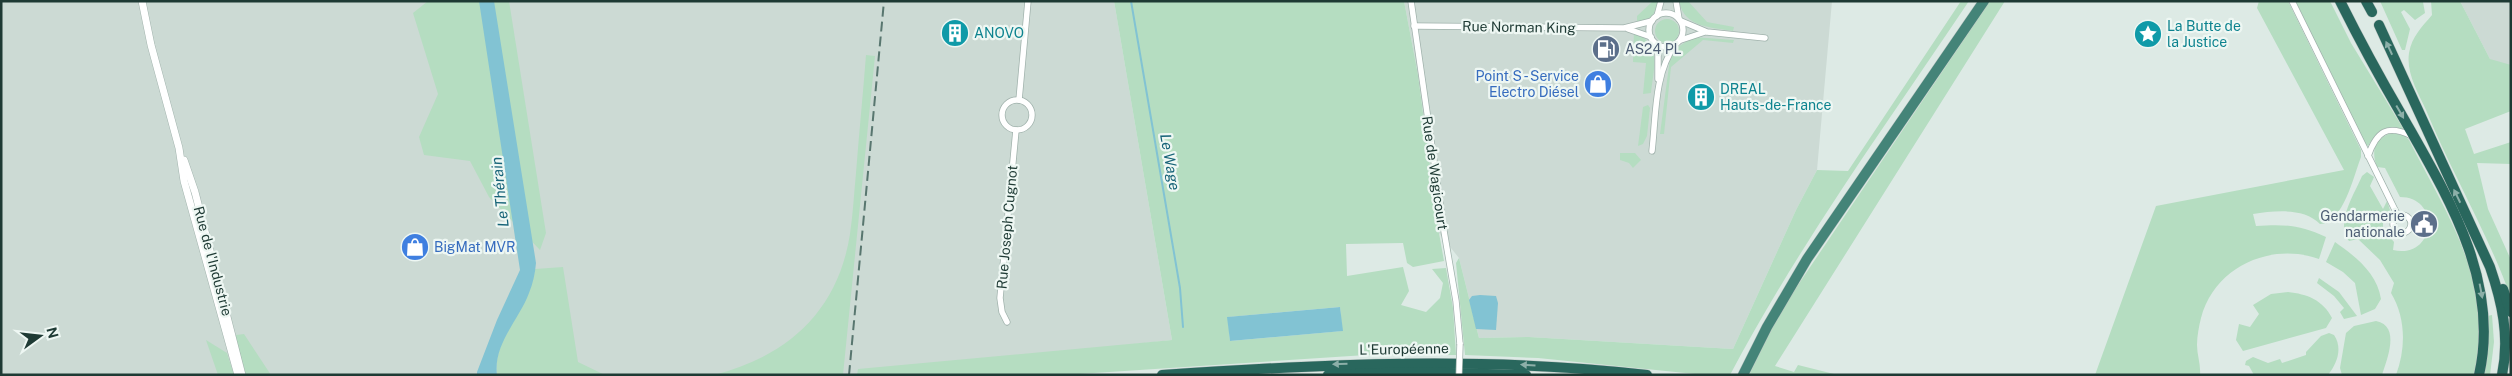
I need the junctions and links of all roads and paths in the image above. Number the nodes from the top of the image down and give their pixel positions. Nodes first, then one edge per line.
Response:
1 (138, 1) edge
2 (142, 1) edge
3 (1028, 1) edge
4 (1411, 1) edge
5 (1661, 1) edge
6 (1676, 1) edge
7 (1977, 1) edge
8 (1984, 1) edge
9 (2292, 1) edge
10 (2340, 1) edge
11 (2366, 1) edge
12 (2372, 12) dead end
13 (1657, 16) junction
14 (1680, 20) junction
15 (1652, 21) junction
16 (2378, 25) dead end
17 (1414, 26) junction
18 (1624, 28) junction
19 (1707, 32) junction
20 (1651, 38) junction
21 (1765, 38) dead end
22 (1681, 40) junction
23 (1655, 44) junction
24 (151, 45) junction
25 (1675, 45) junction
26 (1658, 90) junction
27 (1019, 100) junction
28 (1016, 130) junction
29 (2413, 136) junction
30 (179, 148) junction
31 (1652, 151) dead end
32 (2368, 156) junction
33 (2446, 196) junction
34 (2398, 216) dead end
35 (2473, 229) junction
36 (2511, 312) edge
37 (1008, 322) dead end
38 (1741, 374) edge
39 (238, 375) edge
40 (242, 375) edge
41 (1162, 375) edge
42 (1328, 375) edge
43 (1459, 375) edge
44 (1526, 375) edge
45 (1647, 375) edge
46 (2479, 375) edge
47 (2496, 375) edge
48 (2502, 375) edge

1 - 24 street, Rue de l'Industrie
2 - 24 street, Rue de l'Industrie
3 - 27 street
4 - 17 street, Rue de Wagicourt
5 - 13 street
6 - 14 street
7 - 38 highway
8 - 38 highway
9 - 32 street
10 -> 29 highway
11 - 12 highway
13 - 14 street
13 - 15 street
14 - 19 street
14 - 22 street
15 - 18 street, Rue Norman King
15 - 20 street
35 -> 16 highway
17 - 18 street, Rue Norman King
17 - 43 street, Rue de Wagicourt, bridge
18 - 20 street, Rue Norman King
19 - 21 street
19 - 22 street
20 - 23 street
22 - 25 street
23 - 25 street
23 - 26 street
24 - 30 street, Rue de l'Industrie
25 - 26 street
26 - 31 street
27 - 28 street
27 - 28 street
28 - 37 street, Rue Joseph Cugnot
29 - 32 street
29 - 33 highway
30 - 39 street, Rue de l'Industrie
30 - 40 street, Rue de l'Industrie
32 - 34 street
33 -> 46 highway
33 - 47 highway
35 - 36 highway
35 - 48 highway
45 -> 41 highway, L'Européenne
42 - 44 highway, L'Européenne

